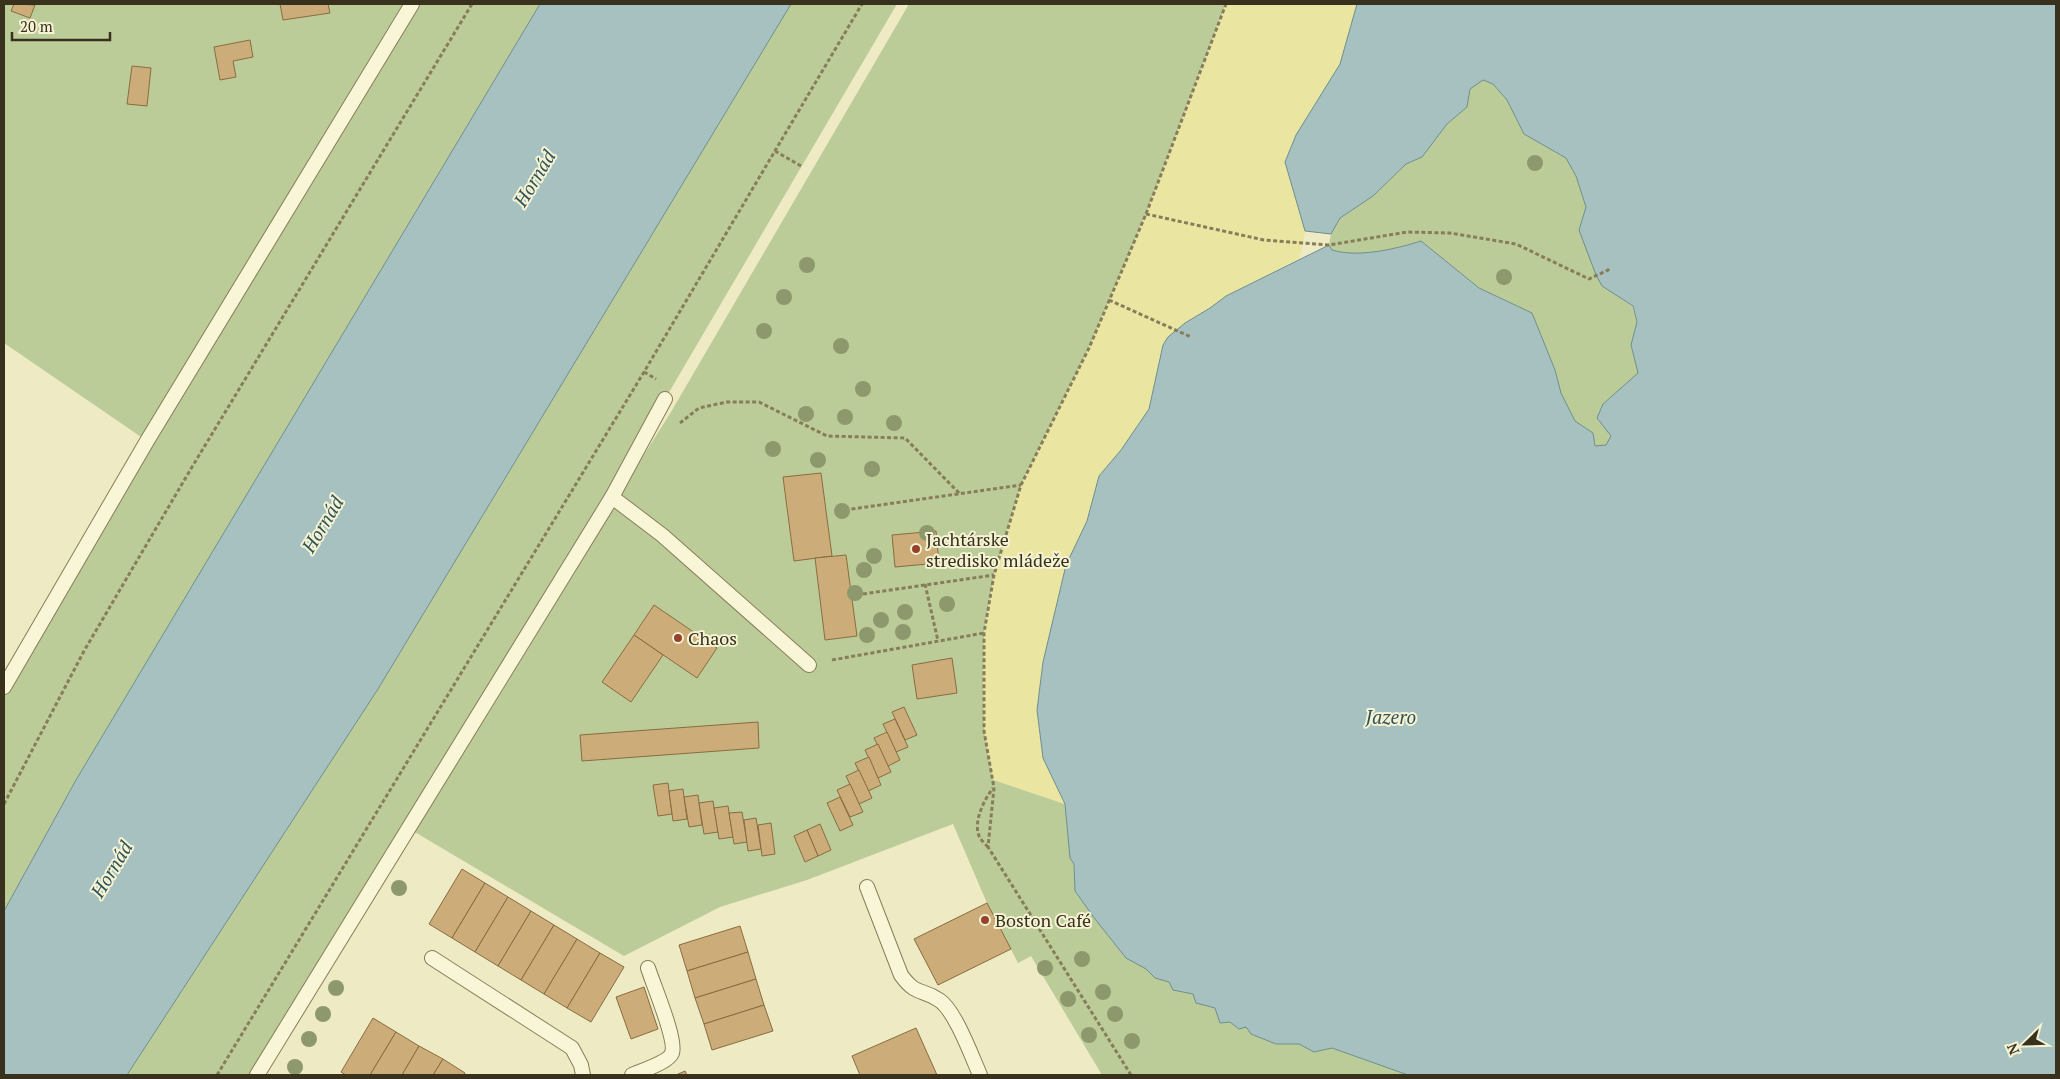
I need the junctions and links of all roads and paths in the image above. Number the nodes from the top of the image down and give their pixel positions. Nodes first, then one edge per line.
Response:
1 (412, 4) edge
2 (472, 4) edge
3 (862, 4) edge
4 (1226, 4) edge
5 (774, 152) junction
6 (801, 166) dead end
7 (1146, 214) junction
8 (1610, 269) dead end
9 (1109, 300) junction
10 (1191, 337) dead end
11 (665, 399) dead end
12 (679, 424) dead end
13 (1022, 485) junction
14 (960, 494) junction
15 (612, 497) junction
16 (845, 510) dead end
17 (994, 575) junction
18 (925, 584) junction
19 (864, 594) dead end
20 (984, 634) junction
21 (938, 640) junction
22 (809, 665) joint
23 (4, 687) edge
24 (994, 788) junction
25 (4, 804) edge
26 (988, 848) junction
27 (867, 887) dead end
28 (432, 958) dead end
29 (648, 968) dead end
30 (217, 1075) edge
31 (257, 1075) edge
32 (584, 1075) edge
33 (632, 1075) edge
34 (980, 1075) edge
35 (1131, 1075) edge

1 - 23 lane
2 - 25 path
3 - 5 path
4 - 7 path
5 - 6 path
5 - 30 path
7 - 8 path
7 - 9 path
9 - 10 path
9 - 13 path
11 - 15 lane
12 - 14 path
13 - 14 path
13 - 17 path
14 - 16 path
15 - 22 lane
15 - 31 lane
17 - 18 path
17 - 20 path
18 - 19 path
18 - 21 path
20 - 21 path
20 - 24 path
21 - 22 path
24 - 26 path
24 - 26 path
26 - 35 path
27 - 34 lane
28 - 32 lane
29 - 33 lane

